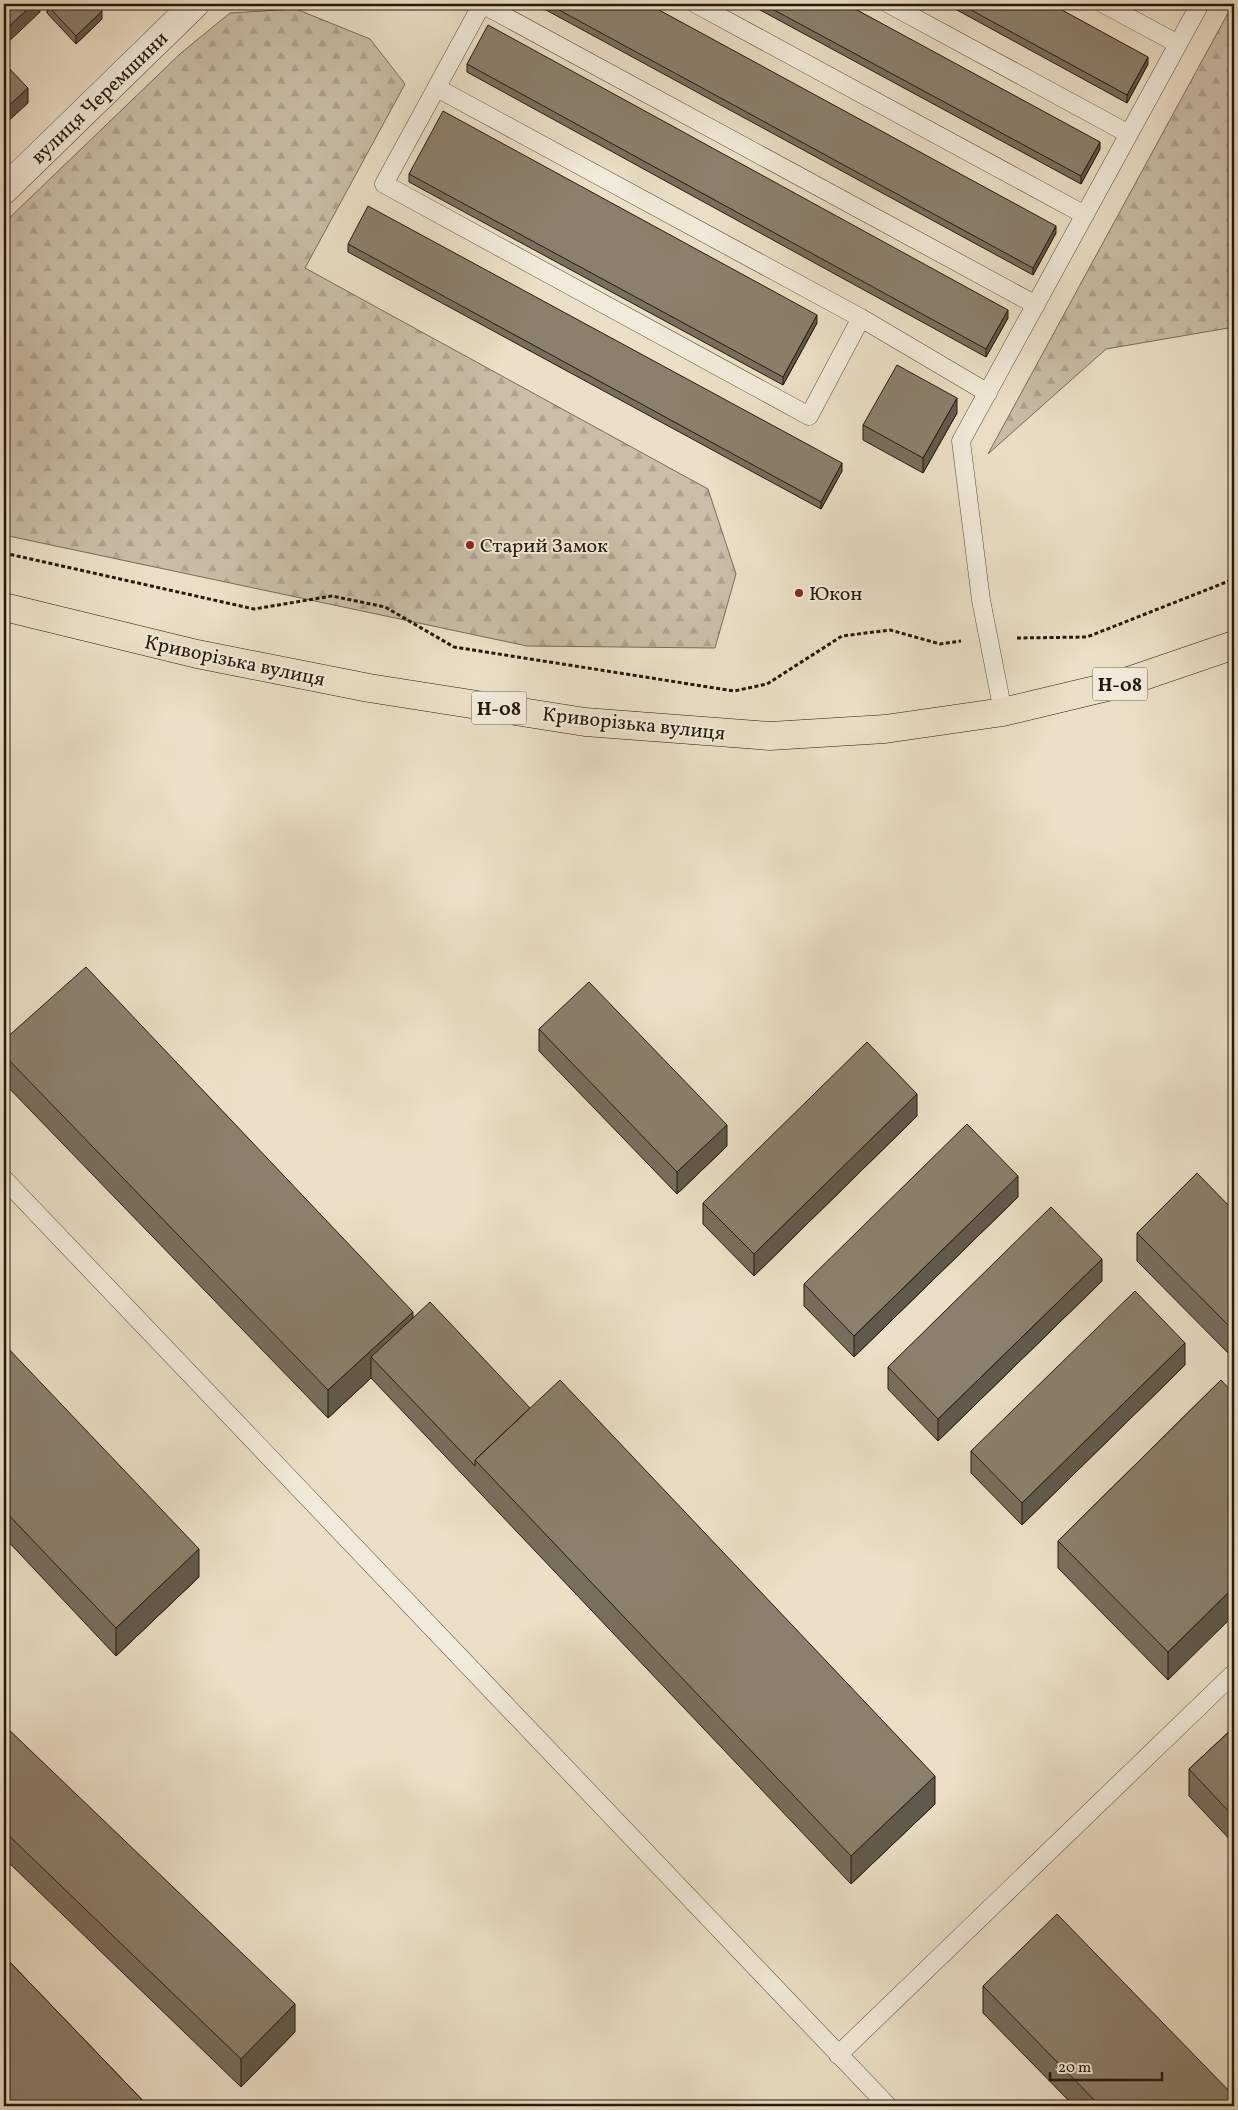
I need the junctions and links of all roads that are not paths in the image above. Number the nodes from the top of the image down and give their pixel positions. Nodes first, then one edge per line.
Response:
1 (195, 4) edge
2 (482, 4) edge
3 (696, 4) edge
4 (889, 4) edge
5 (1104, 4) edge
6 (1200, 4) edge
7 (1178, 44) junction
8 (437, 88) junction
9 (1129, 134) junction
10 (4, 190) edge
11 (1085, 215) junction
12 (1036, 305) junction
13 (861, 318) junction
14 (988, 392) junction
15 (4, 607) edge
16 (1234, 645) edge
17 (1003, 712) junction
18 (4, 1179) edge
19 (1234, 1673) edge
20 (838, 2054) junction
21 (888, 2106) edge

1 - 10 street, вулиця Черемшини
2 - 8 lane
2 - 12 lane
3 - 11 lane
4 - 9 lane
5 - 7 lane
6 - 7 lane
7 - 9 lane
8 - 13 lane
8 - 13 lane
9 - 11 lane
11 - 12 lane
12 - 14 lane
13 - 14 lane
14 - 17 lane
15 - 17 main road, Криворізька вулиця / Н-08
16 - 17 main road, Криворізька вулиця / Н-08
18 - 20 lane
19 - 20 lane
20 - 21 lane

